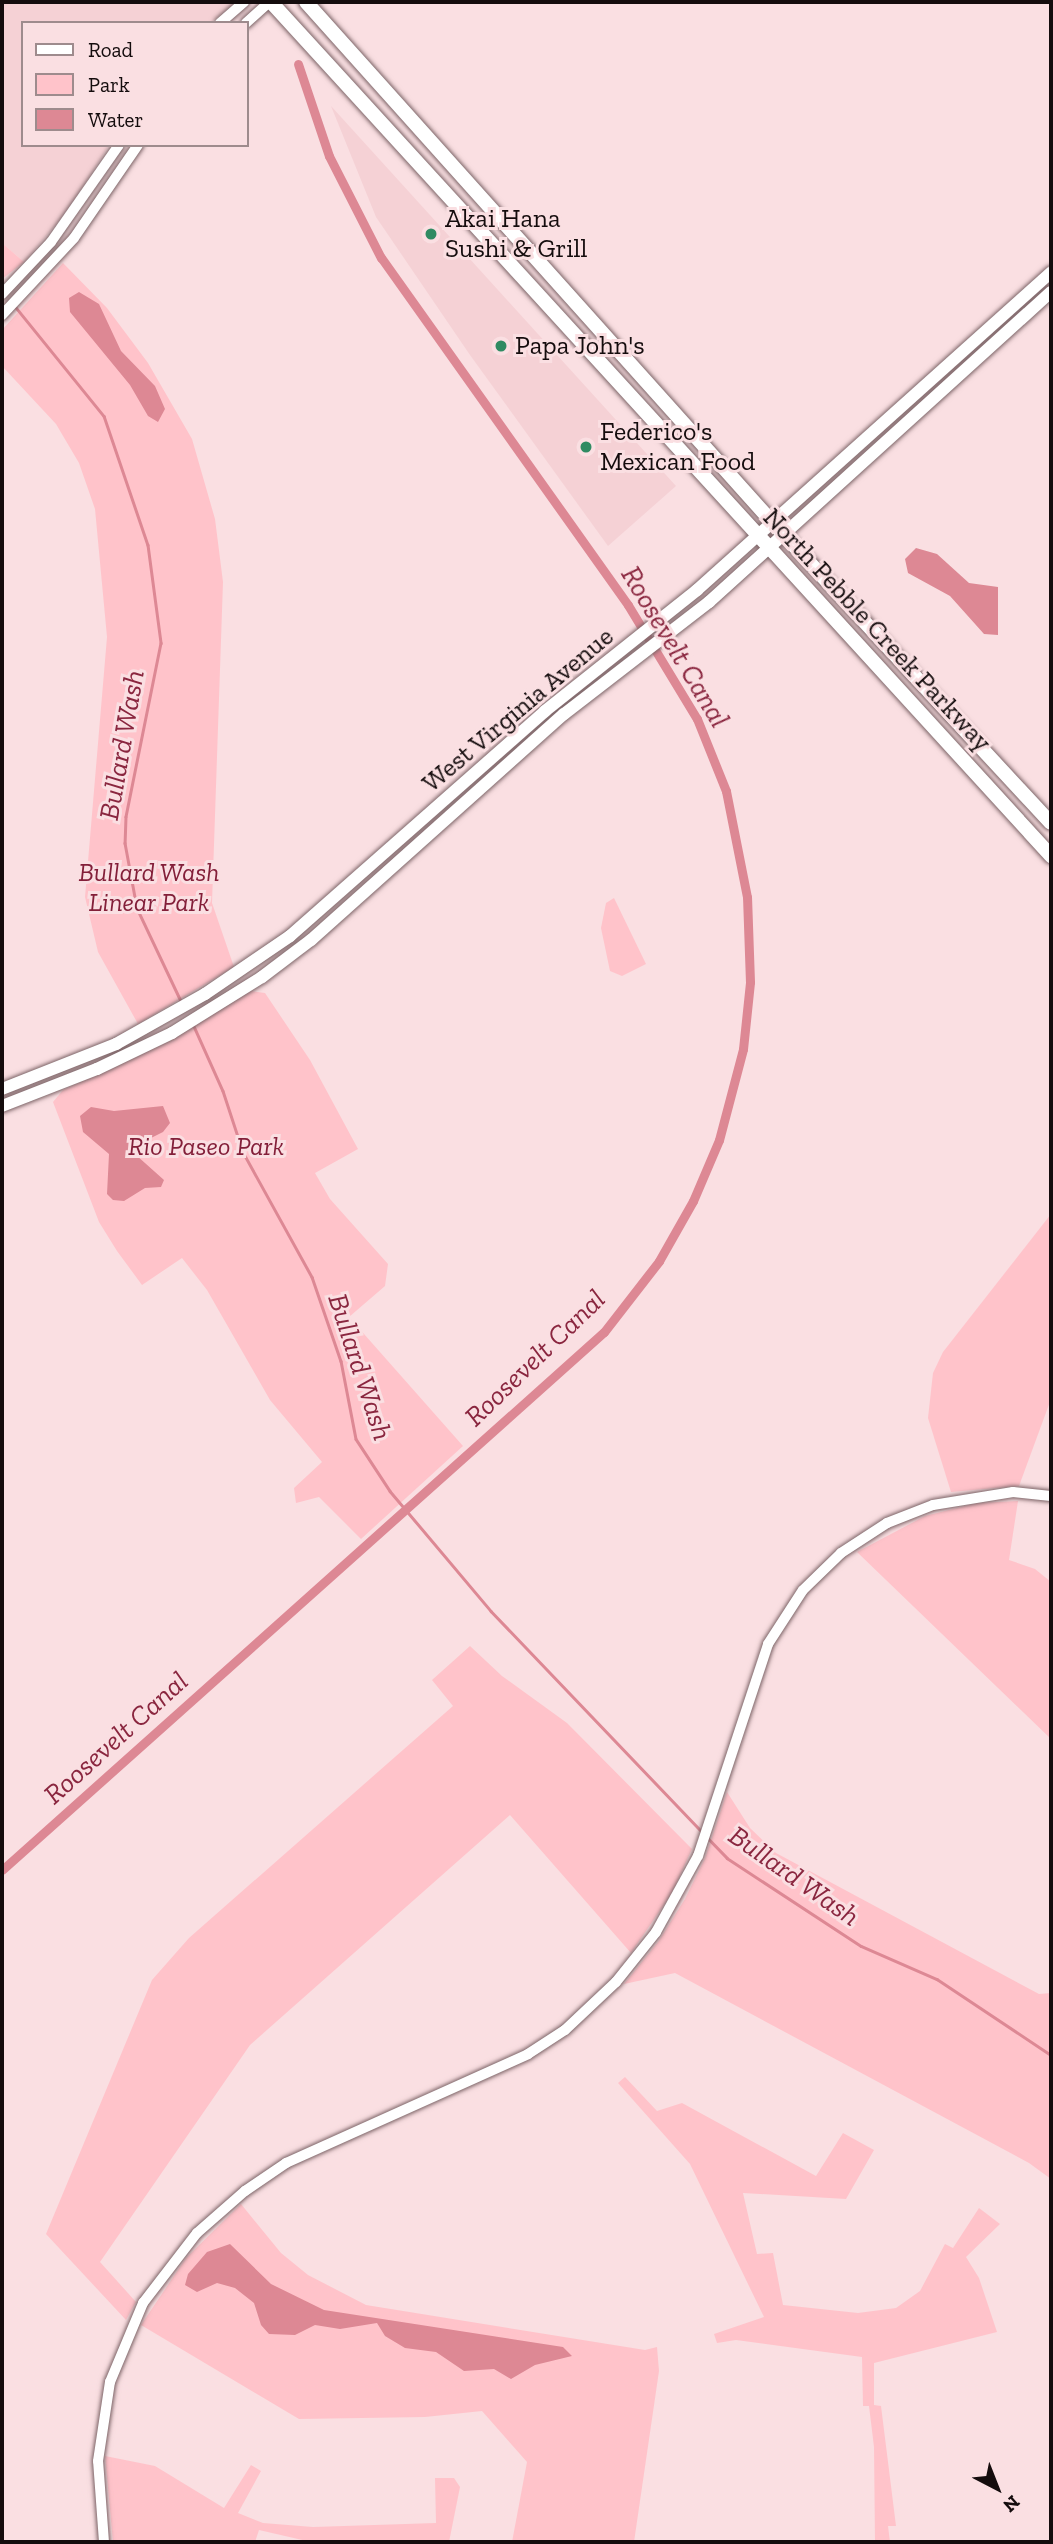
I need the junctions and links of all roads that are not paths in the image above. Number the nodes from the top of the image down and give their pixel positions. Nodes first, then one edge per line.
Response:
1 (244, 2) edge
2 (270, 2) edge
3 (306, 2) edge
4 (222, 21) edge
5 (248, 21) edge
6 (118, 147) edge
7 (137, 147) edge
8 (1051, 272) edge
9 (1051, 292) edge
10 (2, 294) edge
11 (2, 315) edge
12 (772, 522) junction
13 (783, 534) junction
14 (757, 536) junction
15 (768, 549) junction
16 (952, 716) junction
17 (936, 731) junction
18 (1051, 823) edge
19 (1051, 856) edge
20 (2, 1089) edge
21 (2, 1106) edge
22 (1051, 1496) edge
23 (104, 2542) edge

1 - 4 street
2 - 5 street
2 - 14 main road, North Pebble Creek Parkway
3 - 12 main road, North Pebble Creek Parkway
6 - 10 street
7 - 11 street
8 - 12 main road, West Virginia Avenue
9 - 13 main road, West Virginia Avenue
12 - 13 main road, North Pebble Creek Parkway
12 - 14 main road, West Virginia Avenue
13 - 15 main road, West Virginia Avenue
13 - 16 main road, North Pebble Creek Parkway
14 - 15 main road, North Pebble Creek Parkway
14 - 20 main road, West Virginia Avenue
15 - 17 main road, North Pebble Creek Parkway
15 - 21 main road, West Virginia Avenue
16 - 17 main road
16 - 18 main road, North Pebble Creek Parkway
17 - 19 main road, North Pebble Creek Parkway
22 - 23 street

